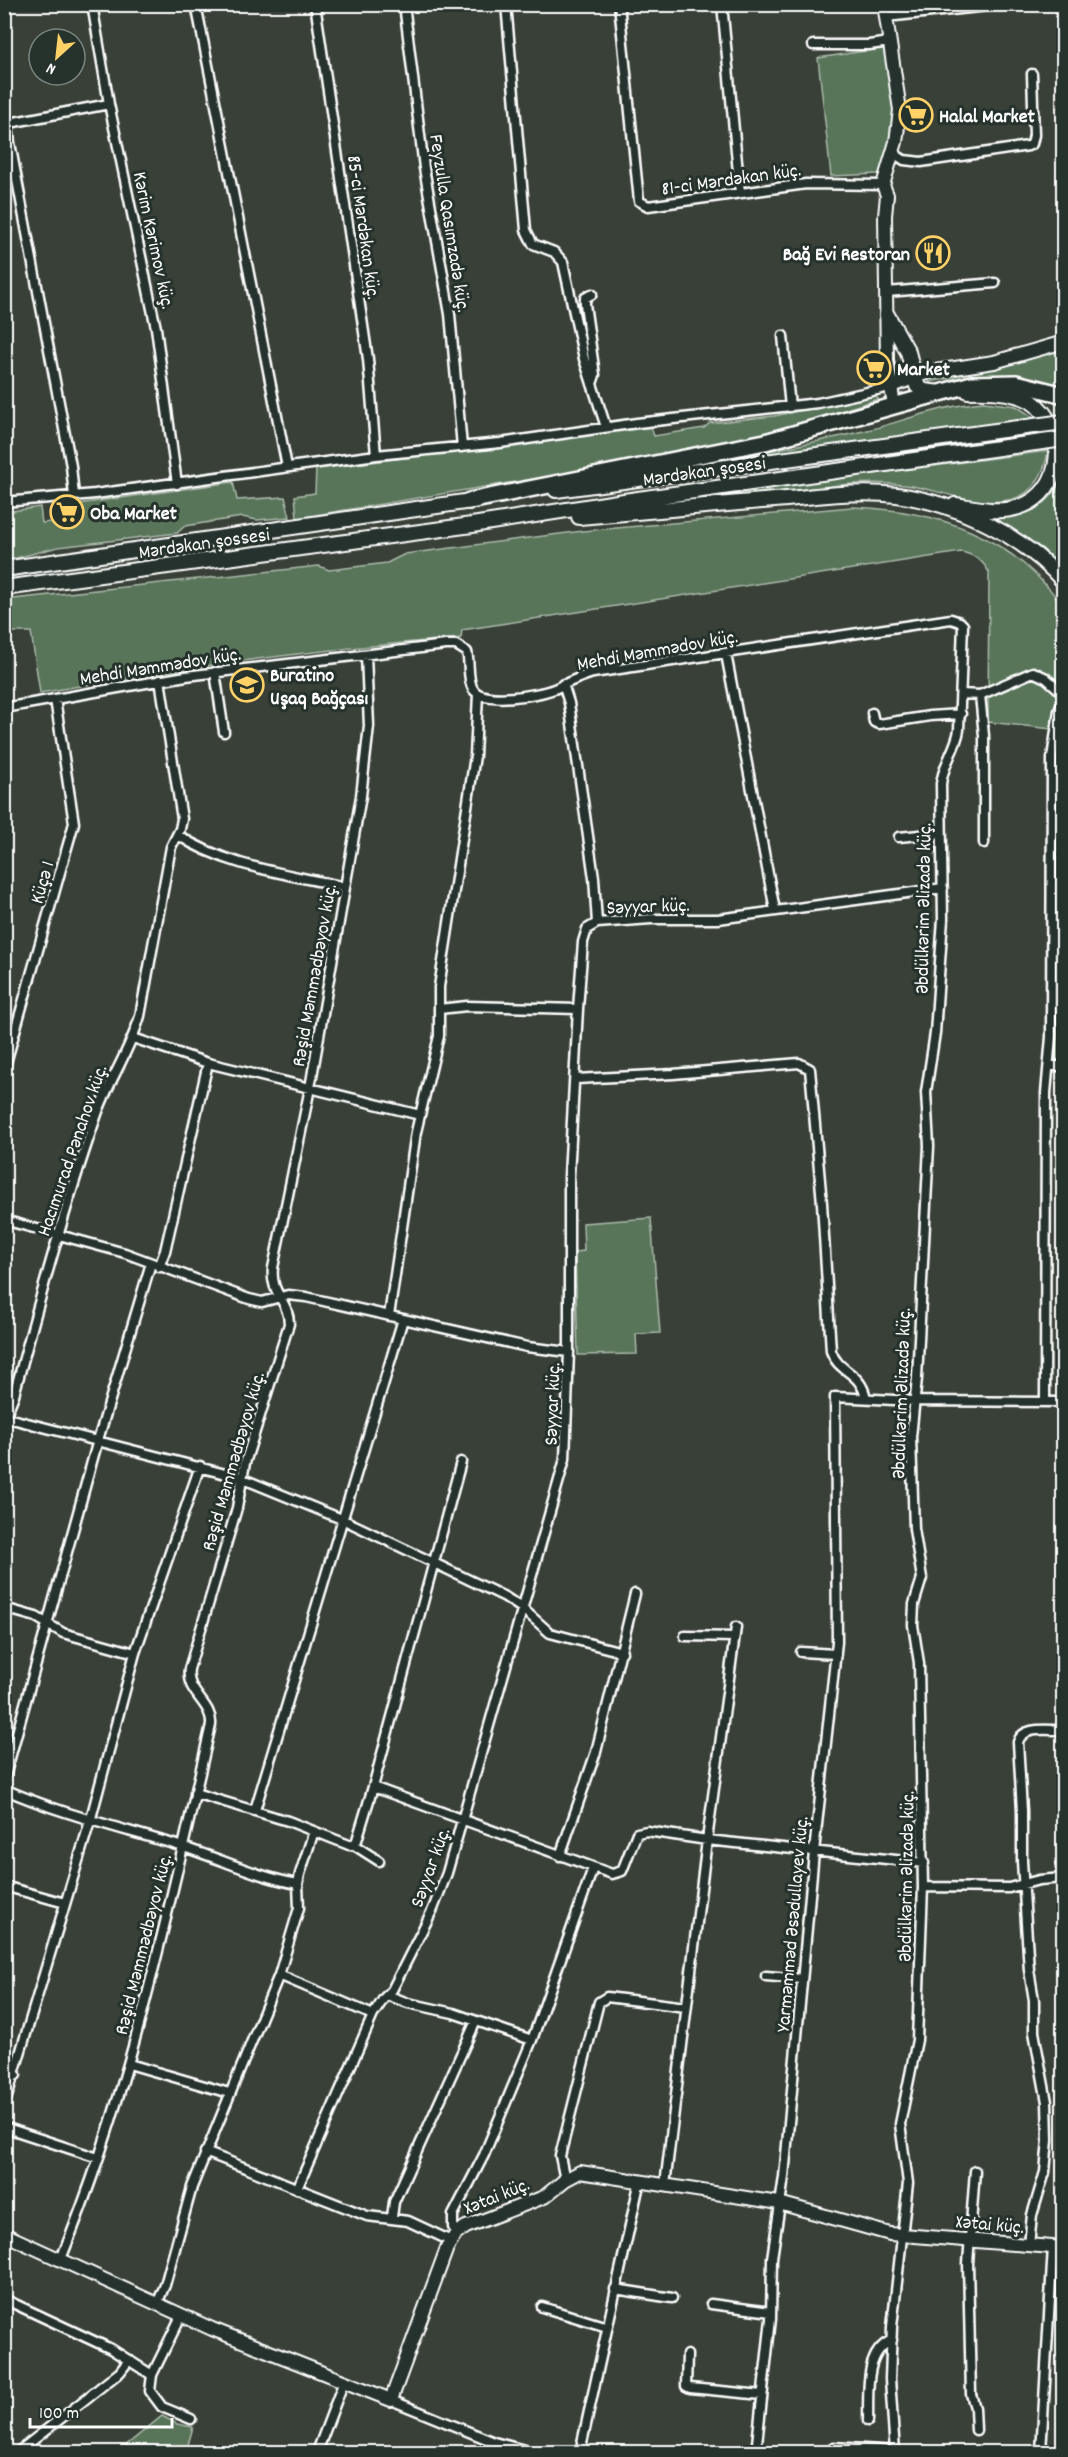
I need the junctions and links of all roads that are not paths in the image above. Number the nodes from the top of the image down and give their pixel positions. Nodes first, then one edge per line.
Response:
1 (92, 4) edge
2 (196, 4) edge
3 (315, 4) edge
4 (404, 4) edge
5 (506, 4) edge
6 (619, 4) edge
7 (722, 4) edge
8 (1007, 4) edge
9 (885, 11) edge
10 (890, 42) junction
11 (813, 45) dead end
12 (1032, 74) dead end
13 (4, 89) edge
14 (109, 104) junction
15 (6, 124) edge
16 (893, 153) junction
17 (883, 185) junction
18 (740, 193) junction
19 (995, 283) dead end
20 (887, 292) junction
21 (591, 294) dead end
22 (887, 315) junction
23 (783, 336) dead end
24 (1064, 342) edge
25 (914, 377) junction
26 (592, 384) junction
27 (890, 387) junction
28 (936, 393) junction
29 (1064, 395) edge
30 (894, 406) junction
31 (790, 407) junction
32 (1064, 422) edge
33 (606, 427) junction
34 (1064, 439) edge
35 (462, 447) junction
36 (376, 455) junction
37 (287, 467) junction
38 (177, 483) junction
39 (74, 496) junction
40 (918, 499) junction
41 (469, 501) junction
42 (4, 502) edge
43 (405, 511) joint
44 (472, 525) junction
45 (408, 534) joint
46 (4, 569) edge
47 (1064, 582) edge
48 (4, 588) edge
49 (960, 622) joint
50 (726, 654) junction
51 (366, 655) junction
52 (215, 672) junction
53 (160, 680) junction
54 (563, 684) junction
55 (478, 694) junction
56 (961, 694) junction
57 (980, 695) junction
58 (1064, 695) edge
59 (55, 699) junction
60 (4, 708) edge
61 (872, 713) dead end
62 (961, 714) junction
63 (224, 732) dead end
64 (940, 833) junction
65 (178, 835) junction
66 (899, 837) dead end
67 (984, 843) dead end
68 (345, 887) junction
69 (943, 888) junction
70 (775, 910) junction
71 (597, 923) junction
72 (439, 1009) junction
73 (578, 1009) junction
74 (133, 1038) junction
75 (207, 1063) junction
76 (1049, 1066) junction
77 (1064, 1066) edge
78 (4, 1070) edge
79 (576, 1079) junction
80 (310, 1088) junction
81 (420, 1115) junction
82 (4, 1220) edge
83 (57, 1235) junction
84 (155, 1265) junction
85 (280, 1298) junction
86 (389, 1316) junction
87 (403, 1319) junction
88 (569, 1352) junction
89 (866, 1398) junction
90 (914, 1401) junction
91 (1045, 1402) junction
92 (1064, 1402) edge
93 (5, 1418) edge
94 (98, 1440) junction
95 (461, 1462) dead end
96 (200, 1466) junction
97 (241, 1478) junction
98 (344, 1520) junction
99 (435, 1563) junction
100 (635, 1594) dead end
101 (4, 1608) edge
102 (523, 1609) junction
103 (46, 1623) junction
104 (736, 1628) dead end
105 (685, 1636) dead end
106 (734, 1637) junction
107 (801, 1652) dead end
108 (135, 1653) junction
109 (622, 1653) junction
110 (836, 1654) junction
111 (1064, 1730) edge
112 (4, 1780) edge
113 (373, 1787) junction
114 (4, 1790) edge
115 (195, 1793) junction
116 (255, 1810) junction
117 (91, 1818) junction
118 (464, 1819) junction
119 (314, 1831) junction
120 (707, 1840) junction
121 (354, 1845) junction
122 (183, 1847) junction
123 (814, 1852) junction
124 (560, 1856) junction
125 (379, 1860) dead end
126 (924, 1863) junction
127 (593, 1868) junction
128 (1064, 1878) edge
129 (298, 1884) junction
130 (1025, 1885) junction
131 (4, 1886) edge
132 (923, 1887) junction
133 (65, 1902) junction
134 (279, 1975) junction
135 (766, 1976) dead end
136 (802, 1979) junction
137 (387, 1995) junction
138 (686, 2007) junction
139 (373, 2015) junction
140 (476, 2021) junction
141 (532, 2040) junction
142 (129, 2064) junction
143 (4, 2072) edge
144 (16, 2075) junction
145 (229, 2093) junction
146 (4, 2107) edge
147 (4, 2127) edge
148 (206, 2152) junction
149 (98, 2158) junction
150 (975, 2171) dead end
151 (565, 2180) junction
152 (640, 2180) junction
153 (665, 2185) junction
154 (297, 2189) junction
155 (779, 2204) junction
156 (392, 2217) junction
157 (4, 2234) edge
158 (904, 2236) junction
159 (454, 2237) junction
160 (969, 2241) junction
161 (1029, 2246) junction
162 (1058, 2247) edge
163 (61, 2259) junction
164 (615, 2289) junction
165 (672, 2298) dead end
166 (4, 2299) edge
167 (157, 2304) junction
168 (711, 2304) dead end
169 (542, 2307) dead end
170 (771, 2312) junction
171 (181, 2316) junction
172 (607, 2327) junction
173 (892, 2340) junction
174 (687, 2355) dead end
175 (129, 2360) junction
176 (152, 2375) junction
177 (344, 2381) junction
178 (762, 2395) junction
179 (391, 2400) junction
180 (191, 2418) dead end
181 (868, 2421) dead end
182 (976, 2430) dead end
183 (834, 2447) dead end
184 (18, 2452) edge
185 (316, 2452) edge
186 (532, 2452) edge
187 (580, 2452) edge
188 (585, 2452) edge
189 (756, 2452) edge
190 (895, 2452) edge
191 (1041, 2452) edge

1 - 14 street, Kərim Kərimov küç.
2 - 37 street
3 - 36 street, 85-ci Mərdəkan küç.
4 - 35 street, Feyzulla Qasımzadə küç.
5 - 26 street
6 - 18 street, 81-ci Mərdəkan küç.
7 - 18 street
8 - 9 street
9 - 10 street
10 - 11 street
10 - 16 street
12 - 16 street
13 - 15 street
14 - 15 street
14 - 38 street, Kərim Kərimov küç.
15 - 39 street
16 - 17 street
17 - 18 street, 81-ci Mərdəkan küç.
17 - 20 street
19 - 20 street
20 - 22 street
21 - 26 street
22 - 25 main road
22 - 27 street
23 - 31 street
24 - 25 street
25 - 27 street
25 - 28 main road
26 - 33 street
27 - 30 street
27 - 31 street
28 - 29 highway
28 - 30 highway
28 - 40 main road
30 - 41 highway
31 - 33 street
32 - 41 main road, Mərdəkan şosesi, bridge
33 - 35 street
34 - 44 main road, Mərdəkan şosesi, bridge
35 - 36 street
36 - 37 street
37 - 38 street
38 - 39 street
39 - 42 street
40 - 44 main road
40 - 47 main road
41 - 43 main road, Mərdəkan şosesi
43 - 46 main road, Mərdəkan şossesi
44 - 45 main road, Mərdəkan şosesi
45 - 48 main road, Mərdəkan şossesi
49 - 50 street, Mehdi Məmmədov küç.
49 - 56 street, Əbdülkərim Əlizadə küç.
50 - 54 street, Mehdi Məmmədov küç.
50 - 70 street
51 - 52 street, Mehdi Məmmədov küç.
51 - 55 street, Mehdi Məmmədov küç.
51 - 68 street, Rəşid Məmmədbəyov küç.
52 - 53 street, Mehdi Məmmədov küç.
52 - 63 street
53 - 59 street, Mehdi Məmmədov küç.
53 - 65 street, Hacımurad Pənahov küç.
54 - 55 street, Mehdi Məmmədov küç.
54 - 71 street
55 - 72 street
56 - 57 street
56 - 62 street, Əbdülkərim Əlizadə küç.
57 - 58 street
57 - 67 street
58 - 76 street
59 - 60 street, Mehdi Məmmədov küç.
59 - 78 street, Küçə 1
61 - 62 street
62 - 64 street, Əbdülkərim Əlizadə küç.
64 - 66 street
64 - 69 street, Əbdülkərim Əlizadə küç.
65 - 68 street
65 - 74 street, Hacımurad Pənahov küç.
68 - 80 street, Rəşid Məmmədbəyov küç.
69 - 70 street, Səyyar küç.
69 - 90 street, Əbdülkərim Əlizadə küç.
70 - 71 street, Səyyar küç.
71 - 73 street, Səyyar küç.
72 - 73 street
72 - 81 street
73 - 79 street, Səyyar küç.
74 - 75 street
74 - 83 street, Hacımurad Pənahov küç.
75 - 80 street
75 - 84 street
76 - 77 street
76 - 91 street
79 - 88 street, Səyyar küç.
79 - 89 street
80 - 81 street
80 - 85 street, Rəşid Məmmədbəyov küç.
81 - 86 street
82 - 83 street
83 - 84 street
83 - 93 street, Hacımurad Pənahov küç.
84 - 85 street
84 - 94 street
85 - 86 street
85 - 97 street, Rəşid Məmmədbəyov küç.
86 - 87 street
87 - 88 street
87 - 98 street
88 - 102 street, Səyyar küç.
89 - 90 street
89 - 110 street, Yarməmməd Əsədullayev küç.
90 - 91 street
90 - 126 street, Əbdülkərim Əlizadə küç.
91 - 92 street
93 - 94 street
94 - 96 street
94 - 103 street
95 - 99 street
96 - 97 street
96 - 108 street
97 - 98 street
97 - 115 street, Rəşid Məmmədbəyov küç.
98 - 99 street
98 - 116 street
99 - 102 street
99 - 113 street
100 - 109 street
101 - 103 street
102 - 109 street
102 - 118 street, Səyyar küç.
103 - 108 street
103 - 112 street
104 - 106 street
105 - 106 street
106 - 120 street
107 - 110 street
108 - 117 street
109 - 124 street
110 - 123 street, Yarməmməd Əsədullayev küç.
111 - 130 street
113 - 118 street
113 - 121 street
114 - 117 street
115 - 116 street
115 - 122 street, Rəşid Məmmədbəyov küç.
116 - 119 street
117 - 122 street
117 - 133 street
118 - 124 street
118 - 137 street, Səyyar küç.
119 - 121 street
119 - 129 street
120 - 123 street
120 - 127 street
120 - 138 street
121 - 125 street
122 - 129 street
122 - 142 street, Rəşid Məmmədbəyov küç.
123 - 126 street
123 - 136 street, Yarməmməd Əsədullayev küç.
124 - 127 street
126 - 132 street, Əbdülkərim Əlizadə küç.
127 - 141 street
128 - 130 street
129 - 134 street
130 - 132 street
130 - 161 street
131 - 133 street
132 - 158 street, Əbdülkərim Əlizadə küç.
133 - 144 street
134 - 139 street
134 - 145 street
135 - 136 street
136 - 155 street, Yarməmməd Əsədullayev küç.
137 - 139 street, Səyyar küç.
137 - 140 street
138 - 151 street
138 - 153 street
139 - 154 street, Səyyar küç.
140 - 141 street
140 - 156 street
141 - 159 street
142 - 145 street
142 - 149 street, Rəşid Məmmədbəyov küç.
143 - 144 street
144 - 146 street
145 - 148 street
147 - 149 street
148 - 154 street
148 - 167 street
149 - 163 street, Rəşid Məmmədbəyov küç.
150 - 160 street
151 - 152 street, Xətai küç.
151 - 159 street, Xətai küç.
152 - 153 street, Xətai küç.
152 - 164 street
153 - 155 street, Xətai küç.
154 - 156 street
155 - 158 street, Xətai küç.
155 - 170 street, Yarməmməd Əsədullayev küç.
156 - 159 street
157 - 163 street
158 - 160 street, Xətai küç.
158 - 173 street, Əbdülkərim Əlizadə küç.
159 - 179 street, Xətai küç.
160 - 161 street, Xətai küç.
160 - 182 street
161 - 162 street, Xətai küç.
162 - 191 street
163 - 167 street
164 - 165 street
164 - 172 street
166 - 175 street
167 - 171 street
168 - 170 street
169 - 172 street
170 - 178 street, Yarməmməd Əsədullayev küç.
171 - 176 street
171 - 177 street
172 - 187 street
173 - 181 street
173 - 190 street, Əbdülkərim Əlizadə küç.
174 - 178 street
175 - 176 street
175 - 184 street
176 - 180 street
177 - 179 street
177 - 185 street
178 - 189 street, Yarməmməd Əsədullayev küç.
179 - 186 street
183 - 190 street
187 - 188 street

